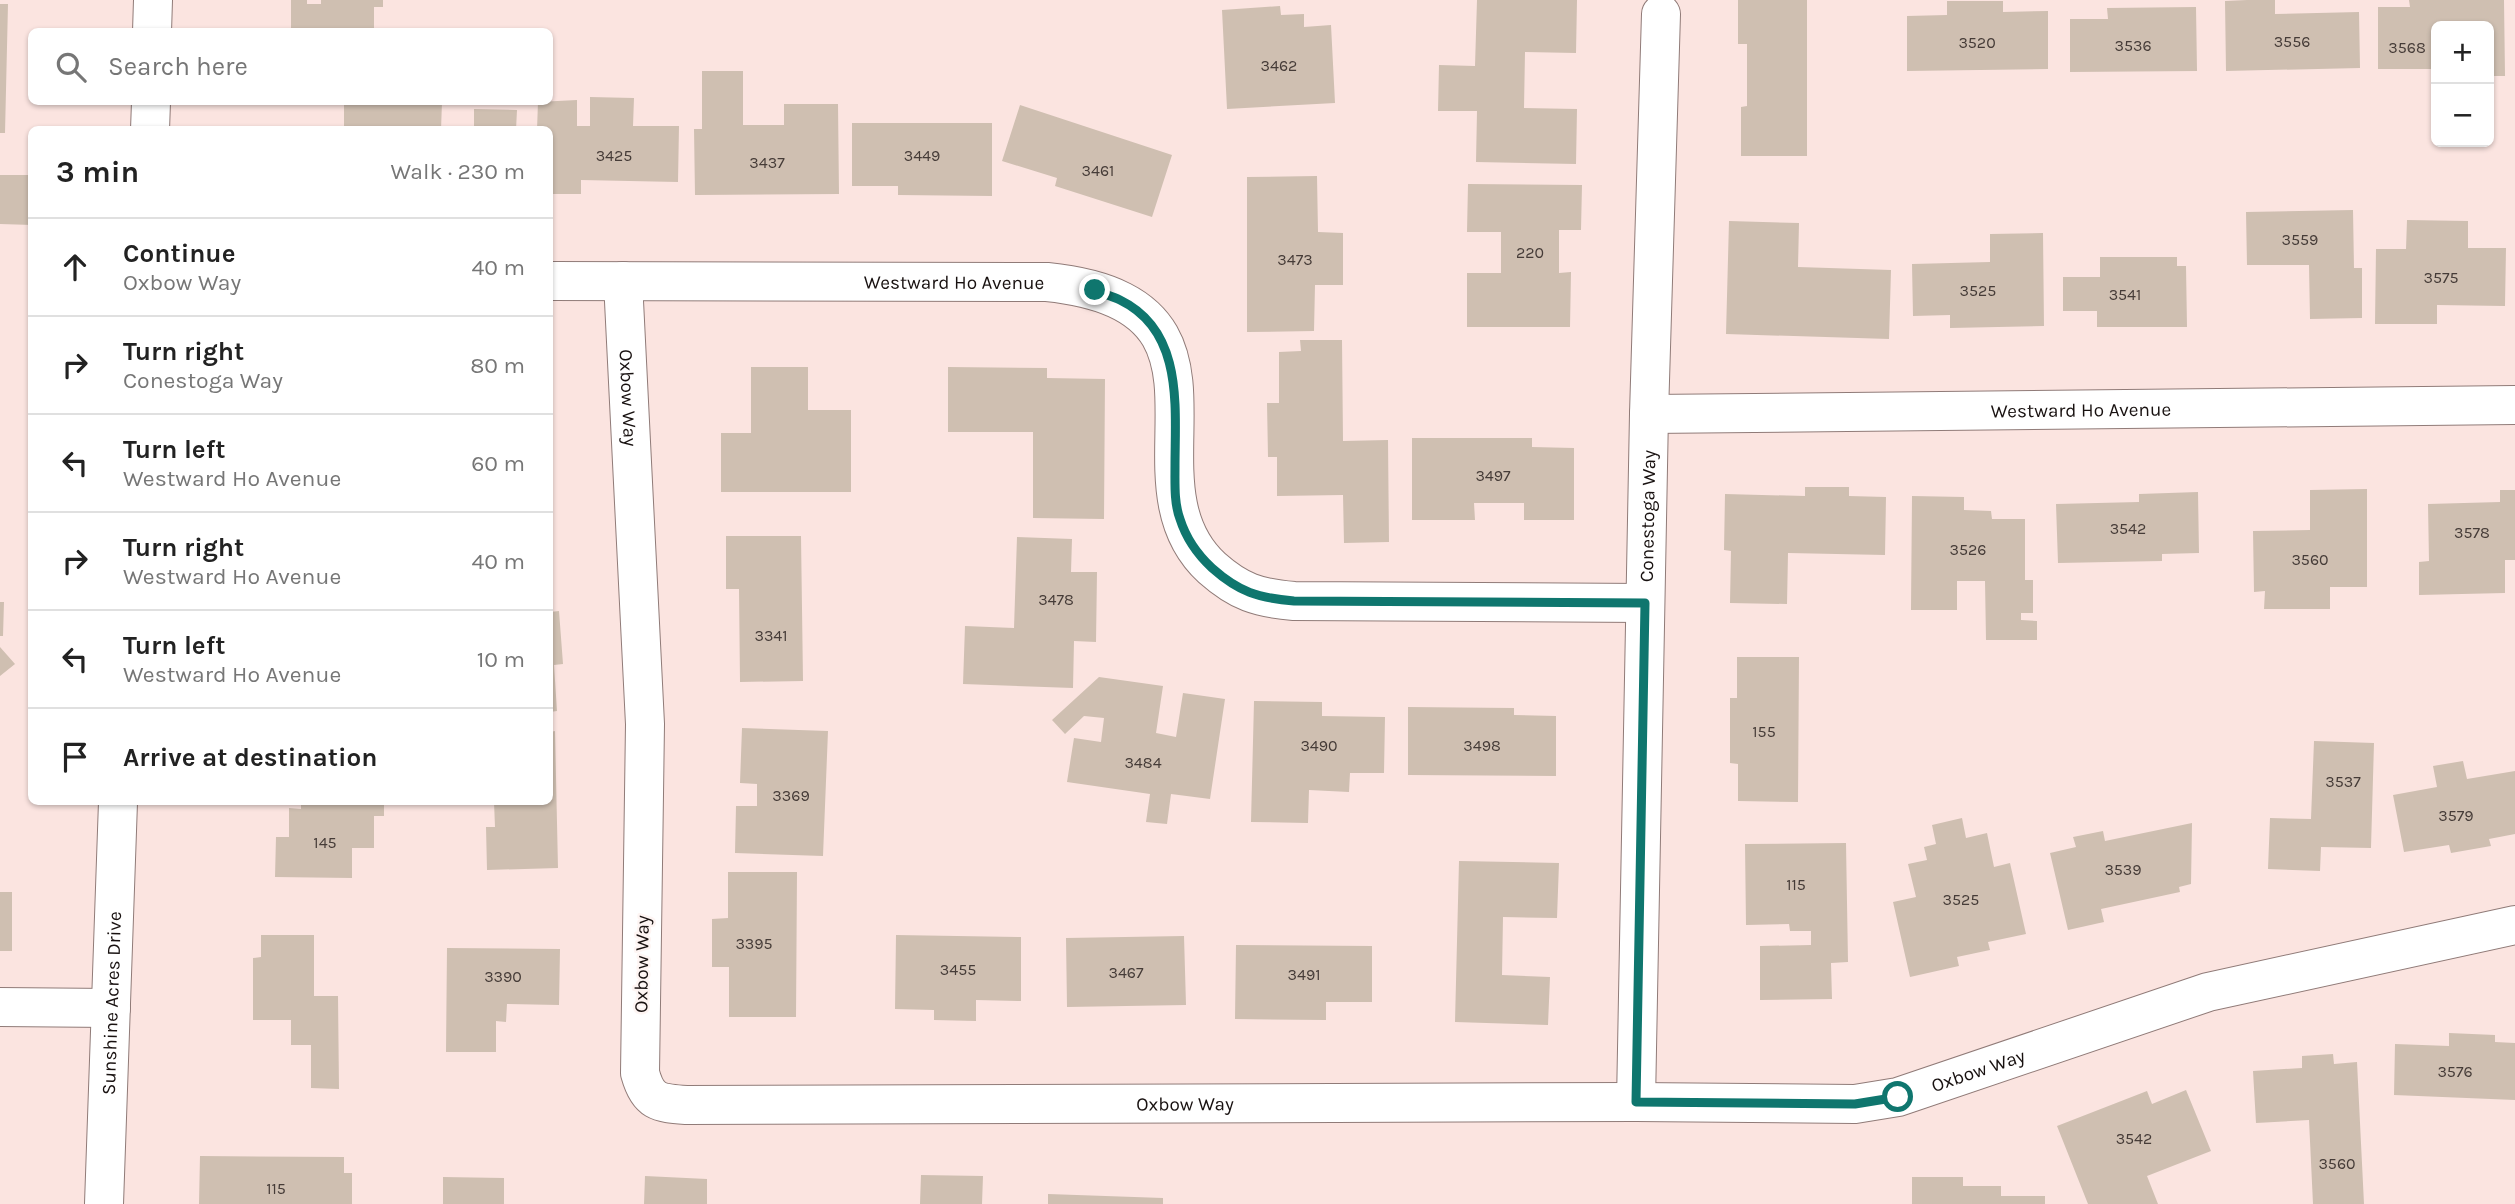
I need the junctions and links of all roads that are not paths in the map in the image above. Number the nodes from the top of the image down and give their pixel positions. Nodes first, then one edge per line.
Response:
1 (153, 0) edge
2 (1661, 14) dead end
3 (152, 28) edge
4 (150, 105) edge
5 (150, 126) edge
6 (553, 281) edge
7 (623, 281) junction
8 (2515, 405) edge
9 (1649, 414) junction
10 (1645, 603) junction
11 (118, 805) edge
12 (2515, 925) edge
13 (0, 1006) edge
14 (111, 1008) junction
15 (1636, 1102) junction
16 (104, 1204) edge

1 - 3 street
2 - 9 street, Conestoga Way
4 - 5 street
6 - 7 street, Westward Ho Avenue
7 - 10 street, Westward Ho Avenue
7 - 15 street, Oxbow Way
8 - 9 street, Westward Ho Avenue
9 - 10 street, Conestoga Way
10 - 15 street, Conestoga Way
11 - 14 street, Sunshine Acres Drive
12 - 15 street, Oxbow Way
13 - 14 street
14 - 16 street, Sunshine Acres Drive

